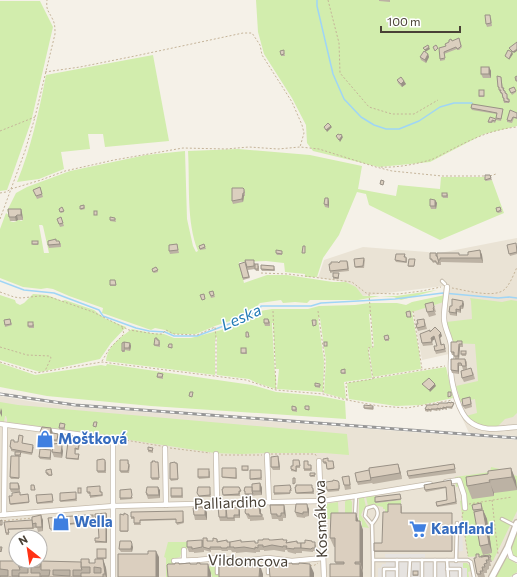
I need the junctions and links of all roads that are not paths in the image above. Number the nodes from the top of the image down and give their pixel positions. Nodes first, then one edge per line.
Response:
1 (442, 281) dead end
2 (446, 289) joint
3 (2, 424) edge
4 (517, 427) edge
5 (165, 448) road end
6 (216, 454) dead end
7 (267, 455) road end
8 (319, 461) road end
9 (444, 482) edge
10 (437, 483) edge
11 (356, 496) junction
12 (321, 501) junction
13 (269, 502) junction
14 (217, 504) junction
15 (166, 505) junction
16 (114, 506) junction
17 (465, 506) road end
18 (2, 515) edge
19 (502, 519) dead end
20 (355, 523) edge
21 (456, 523) dead end
22 (372, 524) junction
23 (517, 525) edge
24 (508, 547) junction
25 (184, 550) dead end
26 (217, 558) junction
27 (268, 558) junction
28 (323, 558) junction
29 (184, 560) junction
30 (373, 560) junction
31 (397, 560) junction
32 (410, 560) junction
33 (422, 560) junction
34 (435, 560) junction
35 (448, 560) junction
36 (456, 560) junction
37 (517, 560) edge
38 (174, 561) dead end
39 (397, 569) junction
40 (448, 569) junction
41 (217, 573) edge
42 (268, 573) edge
43 (113, 577) edge
44 (324, 577) edge
45 (373, 577) edge
46 (384, 577) edge
47 (397, 577) edge
48 (409, 577) edge
49 (422, 577) edge
50 (435, 577) edge
51 (448, 577) edge
52 (460, 577) edge
53 (474, 577) edge
54 (492, 577) edge

1 - 2 lane
2 - 4 street
3 - 16 street
3 - 18 street
5 - 15 street
6 - 14 street
7 - 13 street
8 - 12 street, Kosmákova
9 - 17 street
10 - 11 street, Palliardiho
11 - 12 street, Palliardiho
11 - 20 lane
12 - 13 street, Palliardiho
12 - 28 street, Kosmákova
13 - 14 street, Palliardiho
14 - 15 street, Palliardiho
15 - 16 street, Palliardiho
16 - 18 street, Palliardiho
16 - 43 street
19 - 23 lane
21 - 36 lane
22 - 22 lane
22 - 30 lane
23 - 24 street
24 - 37 street
24 - 54 street
25 - 29 street
26 - 27 street, Vildomcova
26 - 29 street, Vildomcova
26 - 41 lane
27 - 28 street, Vildomcova
27 - 42 lane
28 - 44 street, Kosmákova
29 - 38 street, Vildomcova
30 - 31 lane
30 - 45 lane
31 - 32 lane
31 - 39 lane
32 - 33 lane
32 - 48 lane
33 - 34 lane
33 - 49 lane
34 - 35 lane
34 - 50 lane
35 - 36 lane
35 - 40 lane
36 - 53 lane
39 - 46 lane
39 - 47 lane
40 - 51 lane
40 - 52 lane

